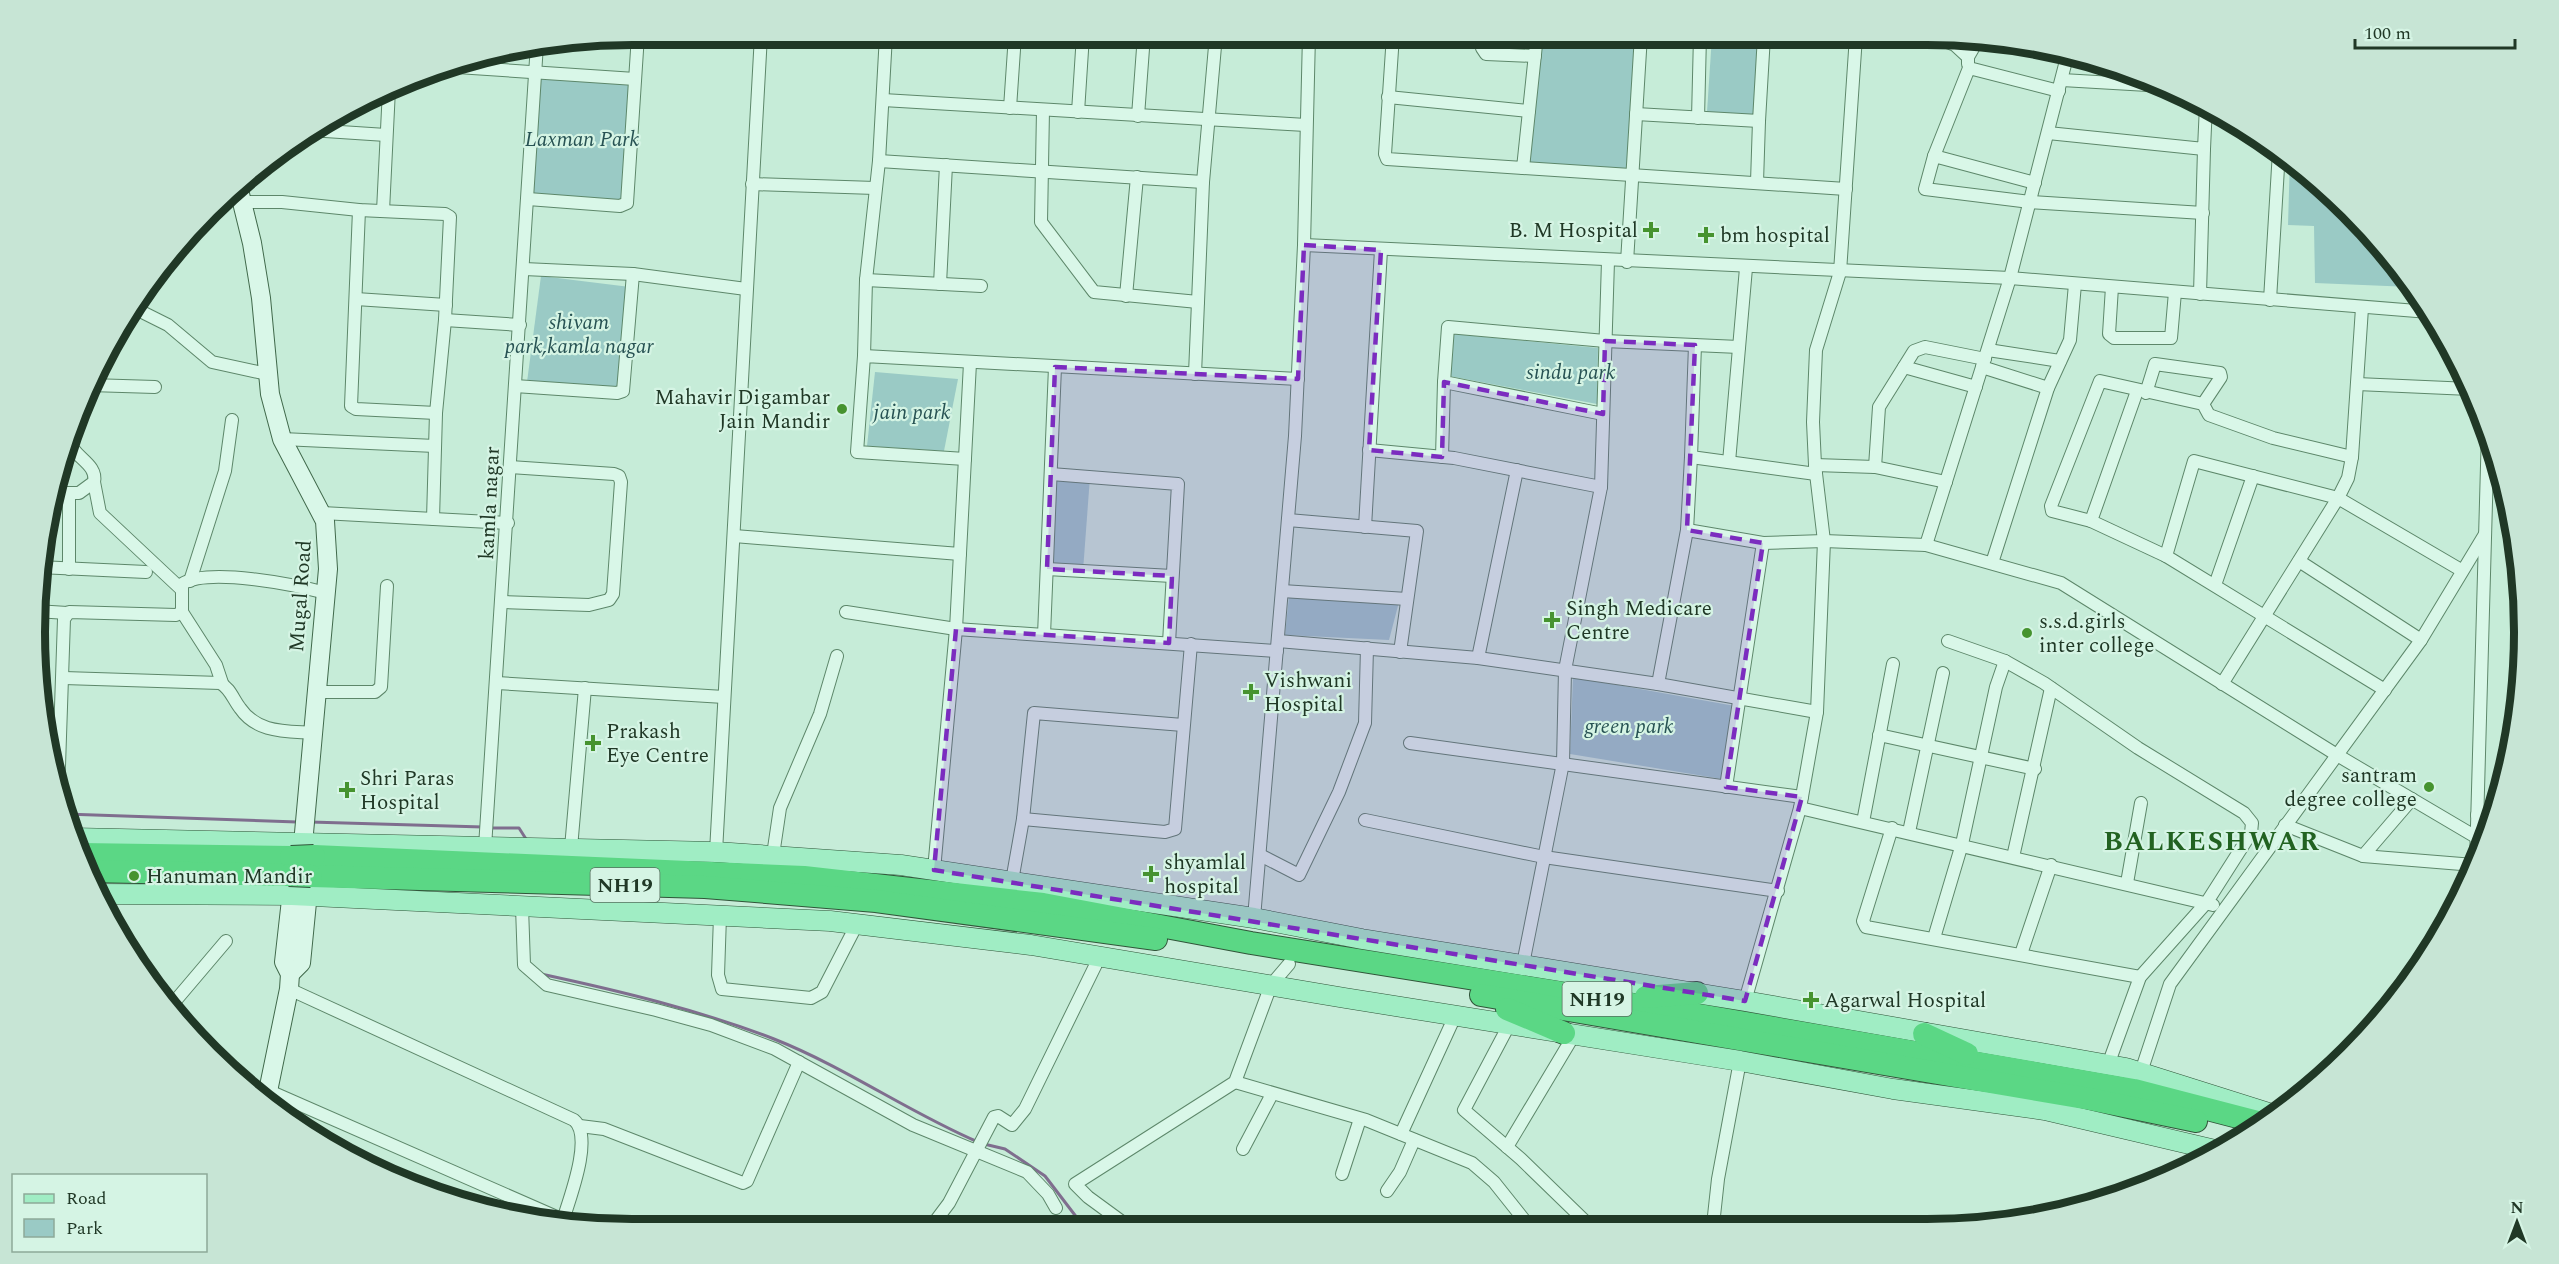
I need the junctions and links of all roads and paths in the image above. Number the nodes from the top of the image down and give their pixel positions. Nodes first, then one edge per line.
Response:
1 (637, 45) edge
2 (760, 45) edge
3 (886, 45) edge
4 (1014, 45) edge
5 (1082, 45) edge
6 (1143, 45) edge
7 (1215, 45) edge
8 (1309, 45) edge
9 (1392, 45) edge
10 (1482, 45) edge
11 (1536, 45) edge
12 (1640, 45) edge
13 (1700, 45) edge
14 (1764, 45) edge
15 (1855, 45) edge
16 (1956, 46) edge
17 (1975, 47) edge
18 (537, 53) edge
19 (1535, 56) junction
20 (1968, 62) junction
21 (2066, 62) edge
22 (470, 68) edge
23 (536, 73) junction
24 (635, 80) junction
25 (2060, 86) junction
26 (2142, 86) edge
27 (1388, 98) junction
28 (388, 99) edge
29 (883, 100) junction
30 (1010, 108) junction
31 (1043, 110) junction
32 (1529, 111) junction
33 (1078, 112) junction
34 (1636, 114) junction
35 (1138, 116) junction
36 (2205, 116) edge
37 (1698, 117) junction
38 (1209, 121) junction
39 (1760, 121) junction
40 (1306, 125) junction
41 (327, 131) edge
42 (2048, 133) junction
43 (386, 135) junction
44 (2204, 149) junction
45 (1934, 156) junction
46 (879, 161) junction
47 (2278, 162) edge
48 (946, 165) junction
49 (1522, 168) junction
50 (1041, 171) junction
51 (1632, 173) junction
52 (1137, 177) junction
53 (1203, 182) junction
54 (1757, 182) junction
55 (2035, 183) junction
56 (752, 184) junction
57 (875, 188) junction
58 (1846, 189) junction
59 (241, 194) edge
60 (528, 199) junction
61 (2030, 202) junction
62 (359, 210) junction
63 (383, 211) junction
64 (2203, 213) junction
65 (1304, 245) junction
66 (1381, 250) junction
67 (1608, 261) junction
68 (1627, 262) junction
69 (1746, 268) junction
70 (524, 269) junction
71 (1840, 272) junction
72 (633, 274) junction
73 (2010, 278) junction
74 (866, 280) junction
75 (940, 284) junction
76 (2075, 284) junction
77 (981, 286) dead end
78 (2112, 288) junction
79 (746, 289) junction
80 (2175, 292) junction
81 (2200, 294) junction
82 (1126, 296) junction
83 (356, 299) junction
84 (2270, 300) junction
85 (1198, 302) junction
86 (446, 304) junction
87 (2362, 308) junction
88 (141, 311) edge
89 (2418, 311) edge
90 (445, 320) junction
91 (520, 325) junction
92 (1605, 341) junction
93 (1695, 345) junction
94 (1739, 347) junction
95 (864, 356) junction
96 (1985, 359) junction
97 (2060, 361) junction
98 (970, 363) junction
99 (1055, 367) junction
100 (1904, 367) junction
101 (267, 374) junction
102 (1195, 374) junction
103 (1298, 379) junction
104 (1444, 382) junction
105 (2357, 384) junction
106 (100, 385) edge
107 (515, 386) junction
108 (155, 387) dead end
109 (1976, 387) junction
110 (2048, 388) junction
111 (2461, 389) edge
112 (2141, 392) junction
113 (2203, 404) junction
114 (436, 413) junction
115 (1603, 414) junction
116 (232, 420) dead end
117 (282, 439) junction
118 (435, 446) junction
119 (1369, 450) junction
120 (74, 451) edge
121 (1442, 457) junction
122 (2352, 457) junction
123 (1690, 458) junction
124 (965, 459) junction
125 (2488, 460) edge
126 (1730, 462) junction
127 (510, 467) junction
128 (1875, 467) junction
129 (1815, 469) junction
130 (1516, 470) junction
131 (1051, 474) junction
132 (2253, 476) junction
133 (94, 482) junction
134 (1946, 482) junction
135 (1601, 487) junction
136 (62, 494) edge
137 (69, 494) junction
138 (2338, 498) junction
139 (322, 513) junction
140 (433, 519) junction
141 (1288, 520) junction
142 (2091, 521) junction
143 (508, 523) junction
144 (1365, 526) junction
145 (1687, 530) junction
146 (2485, 534) junction
147 (734, 536) junction
148 (1824, 541) junction
149 (1763, 543) junction
150 (1926, 545) junction
151 (960, 554) junction
152 (2166, 556) junction
153 (2299, 561) junction
154 (1992, 563) junction
155 (49, 568) edge
156 (69, 569) junction
157 (1047, 569) junction
158 (2461, 570) junction
159 (146, 572) dead end
160 (1172, 576) junction
161 (185, 584) junction
162 (2215, 585) junction
163 (387, 586) dead end
164 (1282, 591) junction
165 (326, 593) junction
166 (1407, 599) junction
167 (503, 602) junction
168 (46, 612) edge
169 (182, 612) junction
170 (846, 612) dead end
171 (67, 613) junction
172 (2265, 615) junction
173 (956, 629) junction
174 (1044, 635) junction
175 (2421, 640) junction
176 (1947, 641) dead end
177 (1168, 643) junction
178 (1191, 644) junction
179 (1277, 646) junction
180 (1367, 648) junction
181 (1400, 652) junction
182 (837, 656) dead end
183 (1478, 658) junction
184 (2005, 661) junction
185 (1893, 664) dead end
186 (1565, 670) junction
187 (1943, 673) dead end
188 (64, 678) junction
189 (497, 682) junction
190 (222, 683) junction
191 (1658, 684) junction
192 (2222, 684) junction
193 (585, 688) junction
194 (2051, 688) junction
195 (2385, 690) junction
196 (315, 692) junction
197 (724, 698) junction
198 (1740, 698) junction
199 (1817, 712) junction
200 (1183, 725) junction
201 (312, 733) junction
202 (1879, 735) junction
203 (1410, 743) dead end
204 (1929, 746) junction
205 (2337, 755) junction
206 (1982, 757) junction
207 (60, 762) edge
208 (1563, 763) junction
209 (2035, 769) junction
210 (1726, 787) junction
211 (2412, 799) junction
212 (1801, 803) junction
213 (2141, 803) dead end
214 (2477, 815) junction
215 (2485, 816) edge
216 (1023, 819) junction
217 (1365, 820) dead end
218 (1863, 822) junction
219 (2285, 825) junction
220 (1892, 828) junction
221 (304, 832) junction
222 (1909, 832) junction
223 (486, 834) junction
224 (2476, 837) joint
225 (83, 838) edge
226 (1962, 844) junction
227 (572, 848) junction
228 (716, 852) junction
229 (89, 855) edge
230 (773, 855) junction
231 (1260, 855) junction
232 (2363, 856) junction
233 (1544, 857) junction
234 (2013, 857) junction
235 (2466, 863) edge
236 (2051, 865) junction
237 (96, 871) edge
238 (1012, 880) junction
239 (2127, 883) junction
240 (935, 889) junction
241 (1778, 891) junction
242 (107, 894) edge
243 (300, 895) junction
244 (2207, 902) junction
245 (522, 907) junction
246 (2223, 910) junction
247 (720, 916) junction
248 (1254, 918) junction
249 (857, 924) junction
250 (1934, 938) junction
251 (226, 941) dead end
252 (2021, 954) junction
253 (1100, 956) junction
254 (1289, 963) junction
255 (1523, 964) junction
256 (2140, 977) junction
257 (290, 982) junction
258 (1271, 985) junction
259 (1697, 993) junction
260 (1474, 994) junction
261 (1591, 998) junction
262 (176, 1000) edge
263 (1744, 1001) junction
264 (1455, 1016) junction
265 (1509, 1025) junction
266 (1569, 1034) junction
267 (1924, 1034) junction
268 (1740, 1061) junction
269 (799, 1062) junction
270 (2108, 1065) junction
271 (1993, 1066) junction
272 (2141, 1072) junction
273 (1235, 1082) junction
274 (269, 1093) edge
275 (1272, 1094) junction
276 (279, 1100) edge
277 (2265, 1112) edge
278 (1360, 1119) junction
279 (2252, 1121) edge
280 (580, 1126) junction
281 (2235, 1131) edge
282 (1401, 1134) junction
283 (1414, 1140) junction
284 (981, 1143) junction
285 (1507, 1147) junction
286 (2206, 1148) edge
287 (1243, 1149) dead end
288 (1342, 1174) dead end
289 (1387, 1191) dead end
290 (1056, 1208) dead end
291 (538, 1211) edge
292 (565, 1215) edge
293 (937, 1219) edge
294 (1118, 1219) edge
295 (1523, 1219) edge
296 (1583, 1219) edge
297 (1714, 1219) edge

1 - 24 street
2 - 56 street
3 - 29 street
4 - 30 street
5 - 33 street
6 - 35 street
7 - 38 street
8 - 40 street
9 - 27 street
10 - 19 street
11 - 19 street
12 - 34 street
13 - 37 street
14 - 39 street
15 - 58 street
16 - 20 street
17 - 20 street
18 - 23 street, kamla nagar
19 - 32 street
20 - 25 street
20 - 45 street
21 - 25 street
22 - 23 street
23 - 24 street
23 - 60 street, kamla nagar
24 - 60 street
25 - 26 street
25 - 42 street
27 - 32 street
27 - 49 street
28 - 43 street
29 - 30 street
29 - 46 street
30 - 31 street
31 - 33 street
31 - 50 street
32 - 49 street
33 - 35 street
34 - 37 street
34 - 51 street
35 - 38 street
36 - 44 street
37 - 39 street
38 - 40 street
38 - 53 street
39 - 54 street
40 - 65 street
41 - 43 street
42 - 44 street
42 - 55 street
43 - 63 street
44 - 64 street
45 - 55 street
45 - 61 street
46 - 48 street
46 - 57 street
47 - 84 street
48 - 50 street
48 - 75 street
49 - 51 street
50 - 52 street
50 - 82 street
51 - 54 street
51 - 68 street
52 - 53 street
52 - 82 street
53 - 85 street
54 - 58 street
55 - 61 street
56 - 57 street
56 - 79 street
57 - 74 street
58 - 71 street
59 - 62 street
59 - 101 street, Mugal Road
60 - 70 street, kamla nagar
61 - 64 street
61 - 73 street
62 - 63 street
62 - 83 street
63 - 86 street
64 - 81 street
65 - 66 street
65 - 103 street
66 - 67 street
66 - 119 street
67 - 68 street
67 - 92 street
68 - 69 street
69 - 71 street
69 - 94 street
70 - 72 street
70 - 91 street, kamla nagar
71 - 73 street
71 - 129 street
72 - 79 street
72 - 107 street
73 - 76 street
73 - 96 street
74 - 75 street
74 - 95 street
75 - 77 street
76 - 78 street
76 - 97 street
78 - 80 street
78 - 80 street
79 - 147 street
80 - 81 street
81 - 84 street
82 - 85 street
83 - 86 street
83 - 114 street
84 - 87 street
85 - 102 street
86 - 90 street
87 - 89 street
87 - 105 street
88 - 101 street
90 - 91 street
90 - 114 street
91 - 107 street, kamla nagar
92 - 93 street
92 - 104 street
92 - 115 street
93 - 94 street
93 - 123 street
94 - 126 street
95 - 98 street
95 - 124 street
96 - 97 street
96 - 100 street
96 - 109 street
96 - 110 street
97 - 110 street
98 - 99 street
98 - 124 street
99 - 102 street
99 - 131 street
100 - 109 street
100 - 128 street
101 - 117 street, Mugal Road
102 - 103 street
103 - 141 street
104 - 115 street
104 - 121 street
105 - 111 street
105 - 122 street
106 - 108 street
107 - 127 street, kamla nagar
109 - 134 street
110 - 154 street
112 - 113 street
112 - 113 street
112 - 142 street
112 - 142 street
113 - 122 street
114 - 118 street
115 - 135 street
116 - 161 street
117 - 118 street
117 - 139 street, Mugal Road
118 - 140 street
119 - 121 street
119 - 144 street
120 - 133 street
121 - 130 street
122 - 138 street
123 - 126 street
123 - 145 street
124 - 151 street
125 - 146 street
126 - 129 street
127 - 143 street, kamla nagar
127 - 167 street
128 - 129 street
128 - 134 street
129 - 148 street
130 - 135 street
130 - 183 street
131 - 157 street
131 - 160 street
132 - 138 street
132 - 152 street
132 - 162 street
133 - 137 street
133 - 161 street
134 - 150 street
135 - 186 street
136 - 137 street
137 - 156 street
138 - 153 street
138 - 158 street
139 - 140 street
139 - 165 street, Mugal Road
140 - 143 street
141 - 144 street
141 - 164 street
142 - 152 street
143 - 167 street, kamla nagar
144 - 166 street
145 - 149 street
145 - 191 street
146 - 158 street
146 - 214 street
147 - 151 street
147 - 197 street
148 - 149 street
148 - 150 street
148 - 199 street
149 - 198 street
150 - 154 street
151 - 173 street
152 - 162 street
153 - 172 street
153 - 175 street
154 - 192 street
155 - 156 street
156 - 159 street
157 - 160 street
157 - 174 street
158 - 175 street
160 - 177 street
161 - 165 street
161 - 169 street
162 - 172 street
163 - 196 street
164 - 166 street
164 - 179 street
165 - 196 street, Mugal Road
166 - 181 street
167 - 189 street, kamla nagar
168 - 171 street
169 - 171 street
169 - 190 street
170 - 173 street
171 - 188 street
172 - 192 street
172 - 195 street
173 - 174 street
173 - 240 street
174 - 177 street
175 - 195 street
176 - 184 street
177 - 178 street
178 - 179 street
178 - 200 street
179 - 180 street
179 - 231 street
180 - 181 street
180 - 231 street
181 - 183 street
182 - 230 street
183 - 186 street
184 - 194 street
184 - 206 street
185 - 202 street
186 - 191 street
186 - 208 street
187 - 204 street
188 - 190 street
188 - 207 street
189 - 193 street
189 - 223 street, kamla nagar
190 - 201 street
191 - 198 street
192 - 205 street
193 - 197 street
193 - 227 street
194 - 209 street
194 - 244 street
195 - 205 street
196 - 201 street, Mugal Road
197 - 228 street
198 - 199 street
198 - 210 street
199 - 212 street
200 - 216 street
200 - 216 street
201 - 221 street, Mugal Road
202 - 204 street
202 - 218 street
203 - 208 street
204 - 206 street
204 - 222 street
205 - 211 street
205 - 219 street
206 - 209 street
206 - 226 street
208 - 210 street
208 - 233 street
209 - 234 street
210 - 212 street
211 - 224 street
211 - 232 street
212 - 218 street
212 - 241 street
213 - 239 street
214 - 215 street
214 - 224 street
216 - 238 street
217 - 233 street
218 - 220 street
219 - 232 street
219 - 246 street
220 - 222 street
220 - 250 street
221 - 223 main road
221 - 225 main road
221 - 243 street, Mugal Road
222 - 226 street
223 - 227 main road
226 - 234 street
226 - 250 street
227 - 228 main road
228 - 230 main road
229 - 240 highway, NH19, bridge
230 - 240 main road
231 - 248 street
232 - 235 street
233 - 241 street
233 - 255 street
234 - 236 street
236 - 239 street
236 - 252 street
237 - 240 highway, NH19, bridge
238 - 240 main road
238 - 248 main road
239 - 244 street
240 - 254 highway, NH19
240 - 261 highway, NH19
241 - 263 street
242 - 243 main road
243 - 245 main road
243 - 257 street, Mugal Road
244 - 246 street
244 - 256 street
245 - 247 main road
245 - 269 street
246 - 272 street
247 - 249 main road
247 - 249 street
248 - 255 main road
249 - 253 main road
250 - 252 street
251 - 262 street
252 - 256 street
253 - 258 main road
253 - 284 street
254 - 258 street
254 - 260 highway, NH19
255 - 259 main road
256 - 270 street
257 - 274 street, Mugal Road
257 - 280 street
258 - 264 main road
258 - 273 street
259 - 261 highway
259 - 263 main road
260 - 266 highway
260 - 281 highway, NH19
261 - 271 highway, NH19
263 - 267 main road
264 - 265 main road
264 - 282 street
265 - 266 main road
265 - 285 street
266 - 268 main road
266 - 285 street
267 - 270 main road
267 - 271 highway
268 - 286 main road
268 - 297 street
269 - 280 street
269 - 284 street
270 - 272 main road
271 - 279 highway, NH19
272 - 277 main road
273 - 275 street
273 - 294 street
275 - 278 street
275 - 287 street
276 - 291 street
278 - 282 street
278 - 288 street
280 - 292 street
282 - 283 street
283 - 289 street
283 - 295 street
284 - 290 street
284 - 293 street
285 - 296 street

